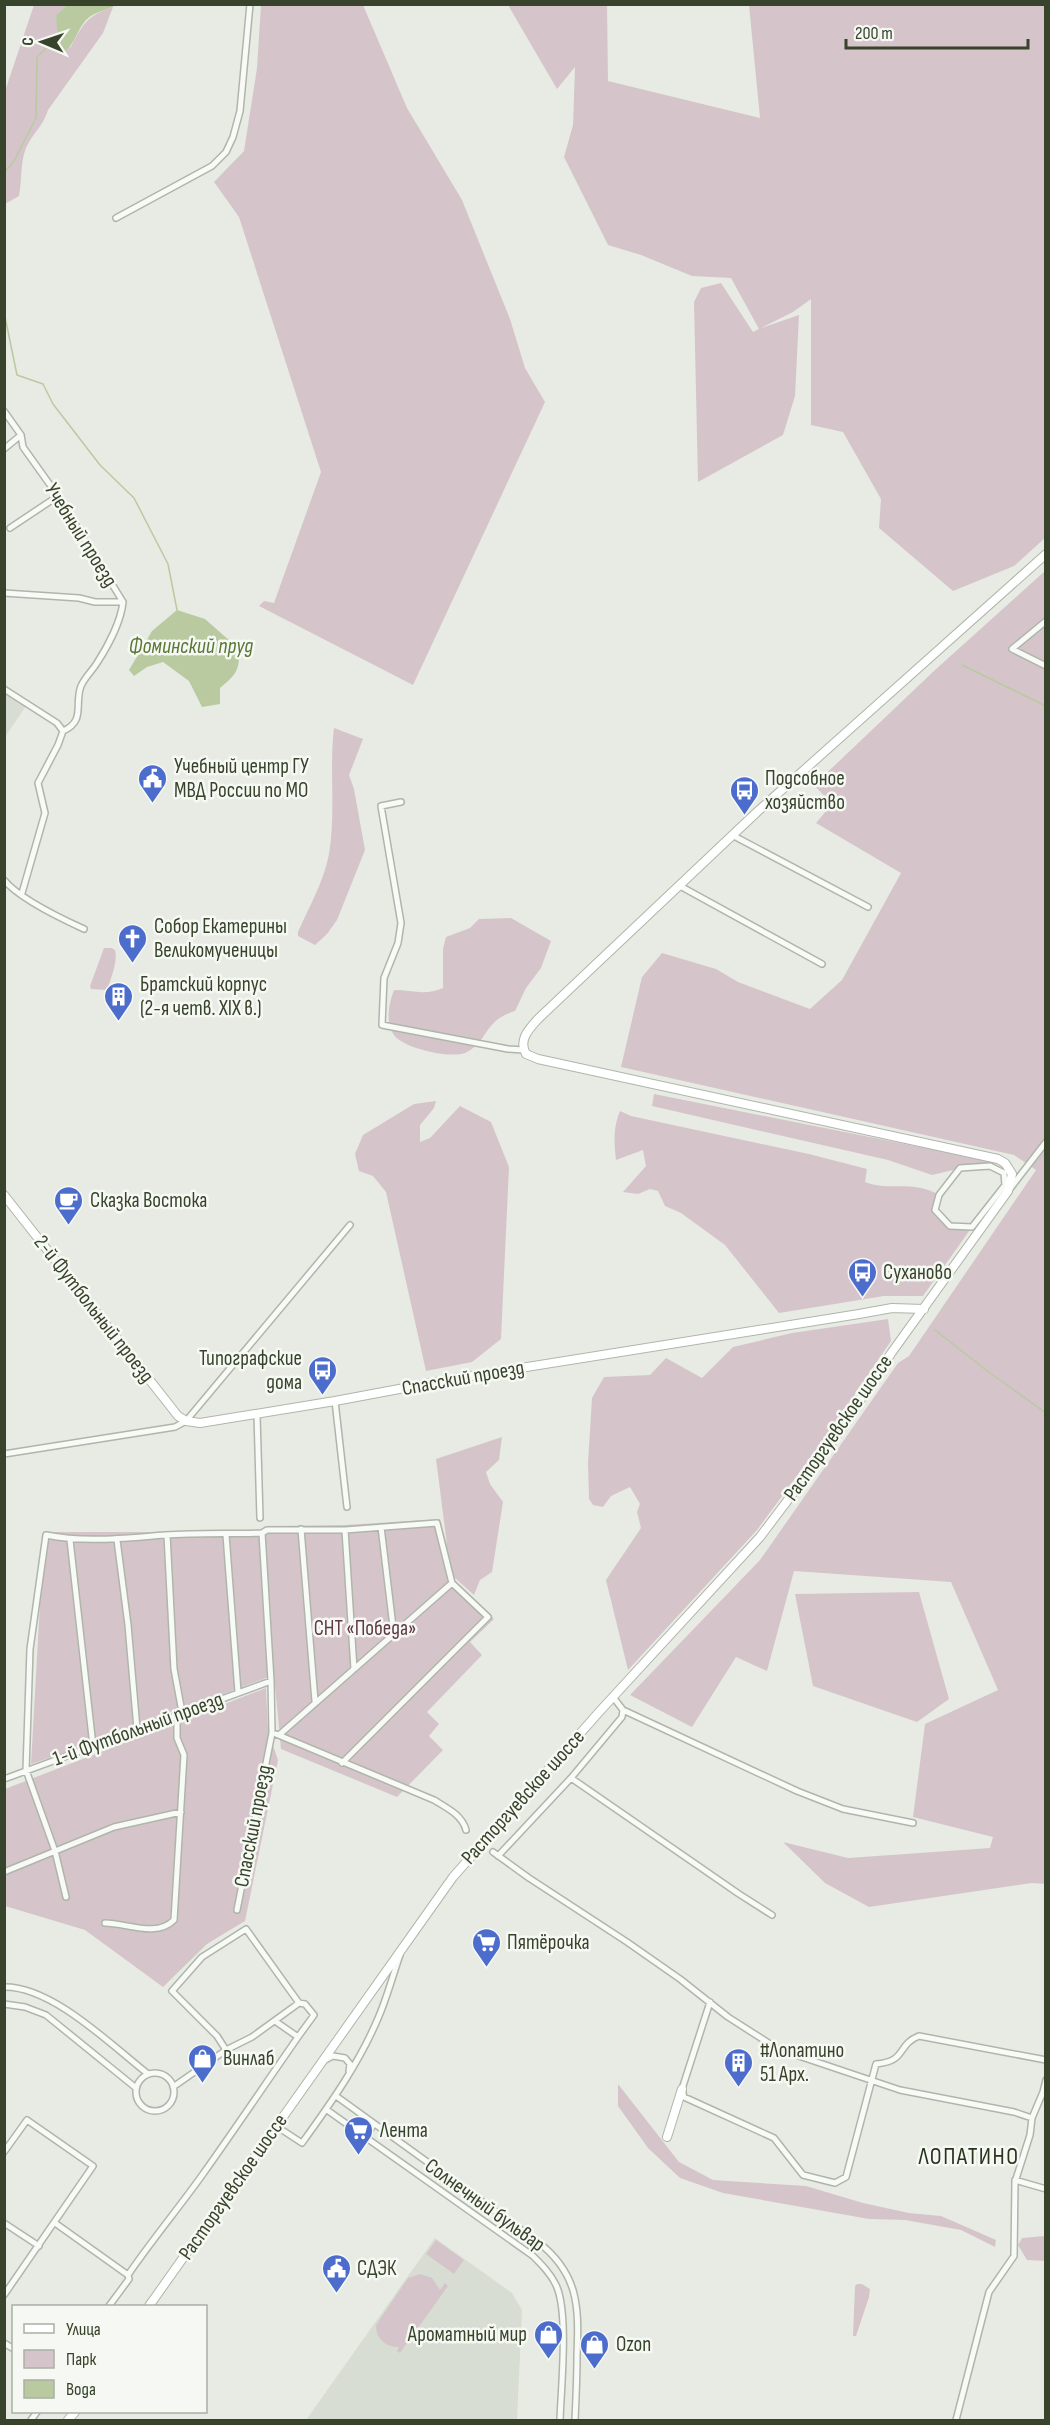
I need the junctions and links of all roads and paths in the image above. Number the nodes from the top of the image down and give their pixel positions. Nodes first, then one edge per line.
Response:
1 (250, 4) edge
2 (116, 218) dead end
3 (4, 411) edge
4 (21, 435) junction
5 (4, 448) edge
6 (58, 496) junction
7 (10, 528) dead end
8 (1046, 554) edge
9 (4, 593) edge
10 (123, 602) junction
11 (1046, 621) edge
12 (1046, 666) edge
13 (4, 689) edge
14 (63, 731) junction
15 (401, 802) dead end
16 (732, 835) junction
17 (4, 880) edge
18 (680, 886) junction
19 (22, 893) junction
20 (868, 907) dead end
21 (84, 929) dead end
22 (822, 964) dead end
23 (524, 1050) junction
24 (1046, 1142) edge
25 (1004, 1173) joint
26 (1008, 1191) junction
27 (4, 1195) edge
28 (350, 1225) dead end
29 (924, 1309) junction
30 (335, 1401) junction
31 (257, 1414) junction
32 (186, 1420) junction
33 (4, 1454) edge
34 (347, 1507) dead end
35 (260, 1518) dead end
36 (381, 1527) junction
37 (301, 1529) junction
38 (345, 1530) junction
39 (264, 1532) junction
40 (226, 1534) junction
41 (167, 1535) junction
42 (70, 1540) junction
43 (117, 1540) junction
44 (452, 1583) junction
45 (394, 1635) junction
46 (354, 1669) junction
47 (272, 1681) junction
48 (238, 1692) junction
49 (613, 1697) junction
50 (315, 1701) junction
51 (623, 1710) junction
52 (179, 1713) junction
53 (137, 1729) junction
54 (272, 1733) junction
55 (279, 1735) junction
56 (93, 1746) junction
57 (342, 1762) junction
58 (26, 1770) junction
59 (571, 1778) junction
60 (4, 1779) edge
61 (181, 1812) junction
62 (913, 1823) dead end
63 (466, 1830) dead end
64 (55, 1851) junction
65 (4, 1872) edge
66 (66, 1897) dead end
67 (237, 1910) dead end
68 (772, 1915) dead end
69 (105, 1923) dead end
70 (403, 1947) junction
71 (4, 1987) edge
72 (710, 2002) junction
73 (299, 2003) junction
74 (4, 2004) edge
75 (275, 2020) junction
76 (298, 2037) junction
77 (226, 2050) junction
78 (324, 2060) junction
79 (1046, 2060) edge
80 (148, 2074) junction
81 (349, 2075) junction
82 (1046, 2080) edge
83 (871, 2081) junction
84 (173, 2087) junction
85 (136, 2088) junction
86 (682, 2089) junction
87 (336, 2096) junction
88 (327, 2110) junction
89 (1032, 2118) junction
90 (374, 2124) junction
91 (276, 2126) junction
92 (364, 2137) junction
93 (667, 2137) dead end
94 (4, 2152) edge
95 (1015, 2180) junction
96 (1046, 2189) edge
97 (509, 2221) junction
98 (4, 2223) edge
99 (55, 2223) junction
100 (500, 2233) junction
101 (39, 2246) junction
102 (128, 2275) junction
103 (4, 2295) edge
104 (110, 2305) edge
105 (150, 2305) edge
106 (561, 2385) junction
107 (576, 2385) junction
108 (560, 2421) edge
109 (575, 2421) edge
110 (956, 2421) edge

1 - 2 street
3 - 4 street, Учебный проезд
4 - 5 street
4 - 6 street, Учебный проезд
6 - 7 street
6 - 10 street, Учебный проезд
8 - 16 main road
9 - 10 street
10 - 14 street, Учебный проезд
11 - 12 street
13 - 14 street
14 - 19 street, Учебный проезд
15 - 23 street
16 - 18 main road
16 - 20 street
17 - 19 street
18 - 22 street
18 - 23 main road
19 - 21 street
23 - 26 main road
24 - 26 street
25 - 25 street
26 - 29 main road, Расторгуевское шоссе
27 - 32 main road, 2-й Футбольный проезд
28 - 32 street
29 - 30 main road, Спасский проезд
29 - 49 main road, Расторгуевское шоссе
30 - 31 main road, Спасский проезд
30 - 34 street
31 - 32 main road, Спасский проезд
31 - 35 street
32 - 33 street, Спасский проезд
36 - 38 street
36 - 44 street
36 - 45 street
37 - 38 street
37 - 39 street
37 - 50 street
38 - 46 street
39 - 40 street
39 - 47 street, Спасский проезд
40 - 41 street
40 - 48 street
41 - 43 street
41 - 52 street
42 - 43 street
42 - 56 street
42 - 58 street
43 - 53 street
44 - 45 street
44 - 57 street
45 - 46 street
46 - 50 street
47 - 48 street, 1-й Футбольный проезд
47 - 54 street, Спасский проезд
48 - 52 street, 1-й Футбольный проезд
49 - 51 street
49 - 70 main road, Расторгуевское шоссе
50 - 55 street
51 - 59 street
51 - 62 street
52 - 53 street, 1-й Футбольный проезд
52 - 61 street
53 - 56 street, 1-й Футбольный проезд
54 - 55 street
54 - 67 street, Спасский проезд
55 - 57 street
56 - 58 street, 1-й Футбольный проезд
57 - 63 street
58 - 60 street, 1-й Футбольный проезд
58 - 64 street
59 - 68 street
59 - 72 street
61 - 64 street
61 - 69 street
64 - 65 street
64 - 66 street
70 - 78 main road, Расторгуевское шоссе
70 - 81 street
71 - 80 street
72 - 83 street
72 - 86 street
73 - 75 street
73 - 76 street
73 - 77 street
74 - 85 street
75 - 76 street
75 - 77 street
76 - 102 street
77 - 84 street
78 - 81 street
78 - 91 main road, Расторгуевское шоссе
79 - 83 street
80 - 84 street
80 - 85 street
81 - 87 street
82 - 89 street
83 - 86 street
83 - 89 street
84 - 85 street
86 - 93 main road
87 - 88 street
87 - 90 street, Солнечный бульвар
88 - 91 street
88 - 92 street, Солнечный бульвар
89 - 95 street
90 - 92 street
90 - 97 street, Солнечный бульвар
91 - 105 main road, Расторгуевское шоссе
92 - 100 street, Солнечный бульвар
94 - 99 street
95 - 96 street
95 - 110 street
97 - 100 street
97 - 107 street, Солнечный бульвар
98 - 101 street
99 - 101 street
99 - 102 street
100 - 106 street, Солнечный бульвар
101 - 103 street
102 - 104 street
106 - 107 street
106 - 108 street, Солнечный бульвар
107 - 109 street, Солнечный бульвар

